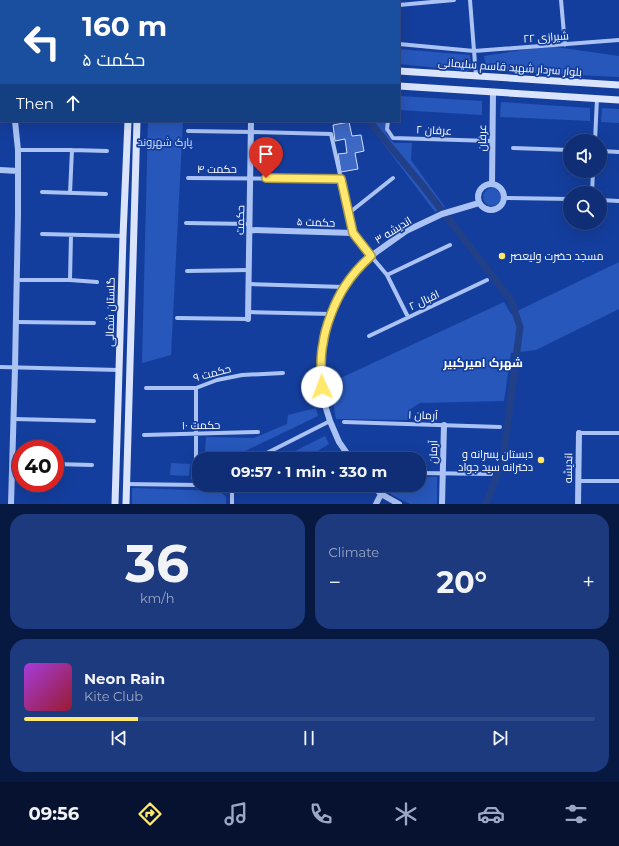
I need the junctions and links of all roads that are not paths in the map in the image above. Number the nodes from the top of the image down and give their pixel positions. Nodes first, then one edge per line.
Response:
1 (454, 0) edge
2 (470, 0) edge
3 (561, 0) edge
4 (400, 5) edge
5 (619, 40) edge
6 (400, 44) edge
7 (564, 45) junction
8 (474, 51) junction
9 (400, 71) edge
10 (476, 76) junction
11 (619, 85) edge
12 (400, 86) edge
13 (493, 92) junction
14 (597, 98) junction
15 (619, 100) edge
16 (15, 122) edge
17 (128, 122) edge
18 (137, 122) edge
19 (251, 122) edge
20 (388, 122) edge
21 (188, 132) dead end
22 (251, 132) junction
23 (595, 134) edge
24 (492, 141) junction
25 (513, 148) dead end
26 (18, 150) junction
27 (72, 150) junction
28 (563, 150) edge
29 (107, 151) dead end
30 (607, 151) edge
31 (619, 152) edge
32 (0, 170) edge
33 (18, 171) junction
34 (188, 178) dead end
35 (250, 178) junction
36 (393, 178) dead end
37 (341, 179) junction
38 (492, 184) junction
39 (42, 192) dead end
40 (70, 193) junction
41 (106, 194) dead end
42 (504, 198) junction
43 (563, 200) edge
44 (607, 200) edge
45 (619, 201) edge
46 (479, 204) junction
47 (349, 212) junction
48 (186, 223) dead end
49 (250, 227) junction
50 (353, 233) junction
51 (42, 234) dead end
52 (71, 235) junction
53 (123, 236) junction
54 (450, 245) dead end
55 (371, 256) junction
56 (187, 270) dead end
57 (249, 270) junction
58 (387, 275) junction
59 (17, 280) junction
60 (70, 280) junction
61 (487, 280) dead end
62 (97, 282) dead end
63 (249, 284) junction
64 (344, 287) junction
65 (248, 312) junction
66 (331, 314) junction
67 (177, 318) dead end
68 (408, 318) junction
69 (248, 319) joint
70 (16, 322) junction
71 (94, 323) dead end
72 (369, 336) dead end
73 (0, 367) edge
74 (15, 368) junction
75 (119, 370) junction
76 (129, 370) junction
77 (283, 373) dead end
78 (146, 388) dead end
79 (196, 388) junction
80 (14, 418) junction
81 (94, 421) dead end
82 (330, 421) junction
83 (344, 422) dead end
84 (444, 425) junction
85 (500, 427) dead end
86 (258, 432) dead end
87 (579, 433) joint
88 (619, 433) edge
89 (196, 434) junction
90 (144, 435) dead end
91 (13, 440) edge
92 (197, 452) edge
93 (269, 452) edge
94 (346, 452) edge
95 (12, 462) edge
96 (64, 464) edge
97 (92, 465) dead end
98 (426, 473) edge
99 (443, 473) junction
100 (491, 474) dead end
101 (578, 481) junction
102 (619, 482) edge
103 (126, 484) junction
104 (192, 485) edge
105 (232, 492) edge
106 (382, 494) joint
107 (11, 504) edge
108 (115, 504) edge
109 (126, 504) edge
110 (232, 504) edge
111 (376, 504) edge
112 (399, 504) edge
113 (442, 504) edge
114 (578, 504) edge

1 - 4 street
2 - 8 street
3 - 7 street
5 - 7 street, شیرازی ۲۲
6 - 8 street, شیرازی ۲۲
7 - 8 street, شیرازی ۲۲
8 - 10 street
9 - 10 main road, بلوار سردار شهید قاسم سلیمانی
10 - 11 main road, بلوار سردار شهید قاسم سلیمانی
12 - 13 main road
13 - 14 main road
13 - 24 street, عرفان
14 - 15 main road
14 - 23 street
16 - 26 street
17 - 53 main road, گلستان شمالی
18 - 76 main road, گلستان شمالی
19 - 22 street, حکمت
20 - 24 street, عرفان ۲
21 - 22 street
22 - 35 street, حکمت
22 - 37 street
24 - 38 street, عرفان
25 - 28 street
26 - 27 street
26 - 33 street
27 - 29 street
27 - 40 street
30 - 31 street
32 - 33 street
33 - 59 street
34 - 35 street, حکمت ۴
35 - 37 street, حکمت ۴
35 - 49 street, حکمت
36 - 47 street
37 - 47 street
38 - 42 street
38 - 46 street
39 - 40 street
40 - 41 street
42 - 43 street
42 - 46 street
44 - 45 street
46 - 55 street, اندیشه ۳
47 - 50 street
48 - 49 street, حکمت ۵
49 - 50 street, حکمت ۵
49 - 57 street, حکمت
50 - 55 street
51 - 52 street
52 - 53 street
52 - 60 street
53 - 75 main road, گلستان شمالی
54 - 58 street
55 - 58 street
55 - 64 street, اندیشه ۳
56 - 57 street
57 - 63 street, حکمت
58 - 68 street
59 - 60 street
59 - 70 street
60 - 62 street
61 - 68 street, اقبال ۲
63 - 64 street
63 - 65 street, حکمت
64 - 66 street, اندیشه ۳
65 - 66 street
65 - 69 street, حکمت
66 - 82 street, اندیشه ۳
67 - 69 street
68 - 72 street, اقبال ۲
70 - 71 street
70 - 74 street
73 - 74 street
74 - 75 street
74 - 80 street
75 - 76 main road
75 - 108 main road, گلستان شمالی
76 - 103 main road, گلستان شمالی
77 - 79 street, حکمت ۹
78 - 79 street, حکمت ۹
79 - 89 street
80 - 81 street
80 - 91 street
82 - 93 street
82 - 94 street, اندیشه ۳
83 - 84 street, آرمان ۱
84 - 85 street, آرمان ۱
84 - 99 street, آرمان
86 - 89 street, حکمت ۱۰
87 - 88 street
87 - 101 street, اندیشه
89 - 90 street, حکمت ۱۰
89 - 92 street
95 - 107 street
96 - 97 street
98 - 99 street
99 - 100 street
99 - 113 street, آرمان
101 - 102 street
101 - 114 street, اندیشه
103 - 104 street
103 - 109 main road, گلستان شمالی
105 - 110 street
106 - 111 street
106 - 112 street

